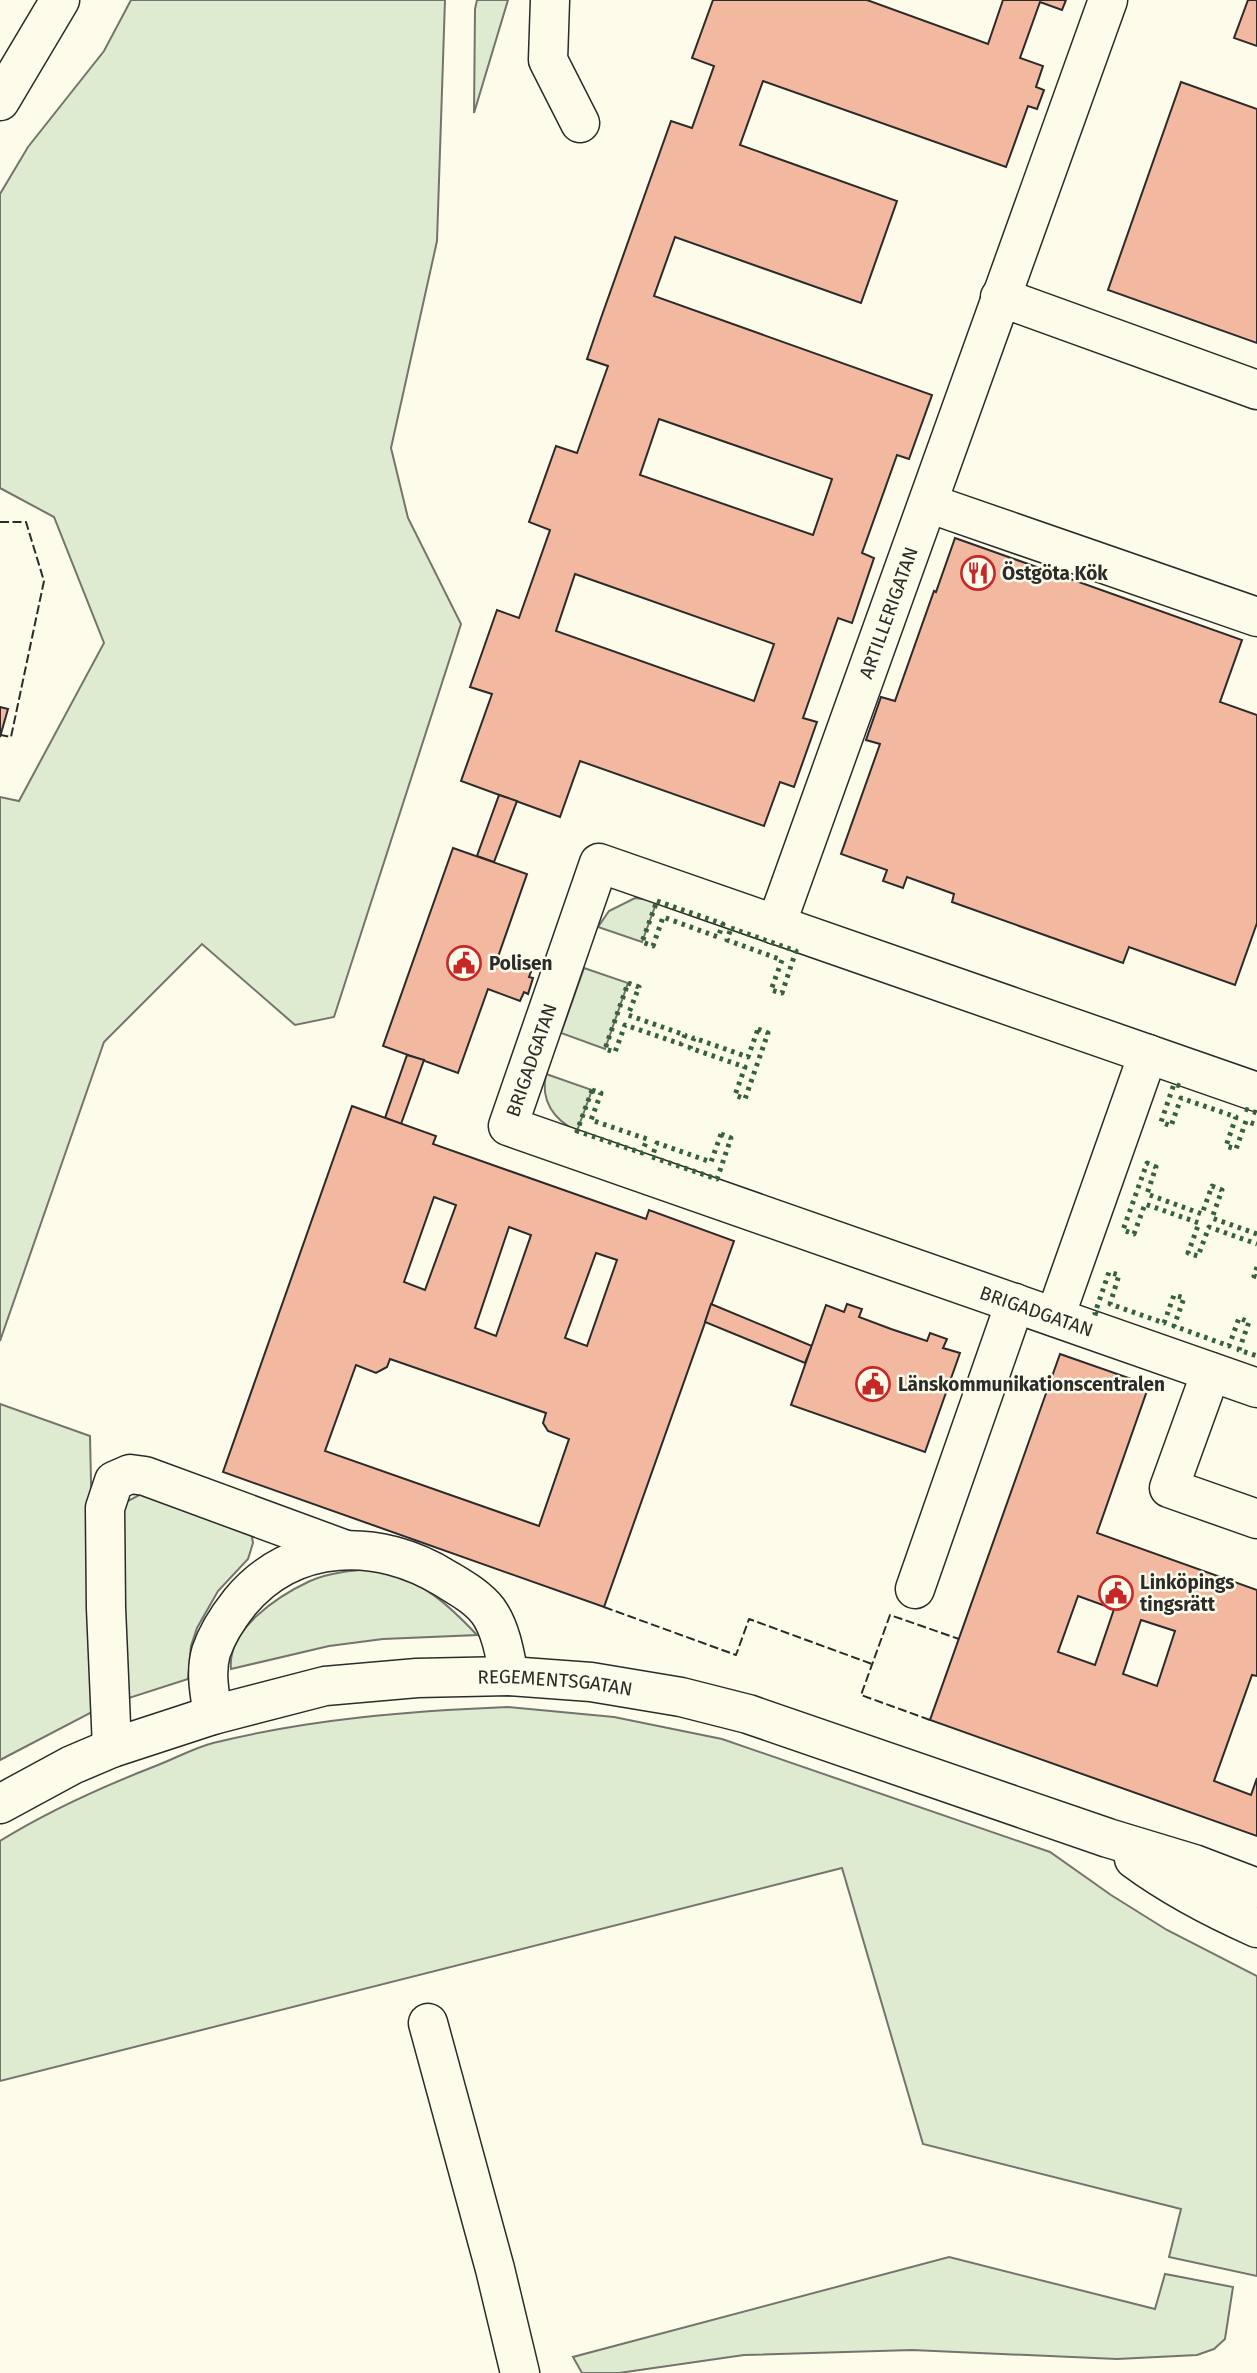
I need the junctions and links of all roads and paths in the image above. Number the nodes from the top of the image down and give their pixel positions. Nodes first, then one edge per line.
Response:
1 (60, 0) edge
2 (550, 0) edge
3 (1108, 0) edge
4 (12, 55) edge
5 (0, 101) edge
6 (580, 123) dead end
7 (1000, 297) junction
8 (1257, 390) edge
9 (928, 503) junction
10 (1257, 617) edge
11 (776, 925) junction
12 (1148, 1054) junction
13 (1257, 1093) edge
14 (1015, 1303) junction
15 (1055, 1317) junction
16 (1211, 1372) junction
17 (1257, 1388) edge
18 (1257, 1519) edge
19 (346, 1549) junction
20 (915, 1589) dead end
21 (509, 1676) junction
22 (213, 1715) junction
23 (112, 1748) junction
24 (0, 1804) edge
25 (1108, 1838) junction
26 (1257, 1888) edge
27 (1257, 1928) edge
28 (428, 2023) dead end
29 (520, 2373) edge

1 - 4 street
2 - 6 street
3 - 7 street, ARTILLERIGATAN
4 - 5 street
7 - 8 street
7 - 9 street, ARTILLERIGATAN
9 - 10 street
9 - 11 street, ARTILLERIGATAN
11 - 12 street, BRIGADGATAN
11 - 14 street, BRIGADGATAN
12 - 13 street, BRIGADGATAN
12 - 15 street
14 - 15 street, BRIGADGATAN
14 - 20 street
15 - 16 street, BRIGADGATAN
16 - 17 street, BRIGADGATAN
16 - 18 street
19 - 21 street
19 - 22 street
19 - 23 street
21 - 22 street, REGEMENTSGATAN
21 - 25 street, REGEMENTSGATAN
22 - 23 street, REGEMENTSGATAN
23 - 24 street, REGEMENTSGATAN
25 - 26 street, REGEMENTSGATAN
25 - 27 street, REGEMENTSGATAN
28 - 29 street

